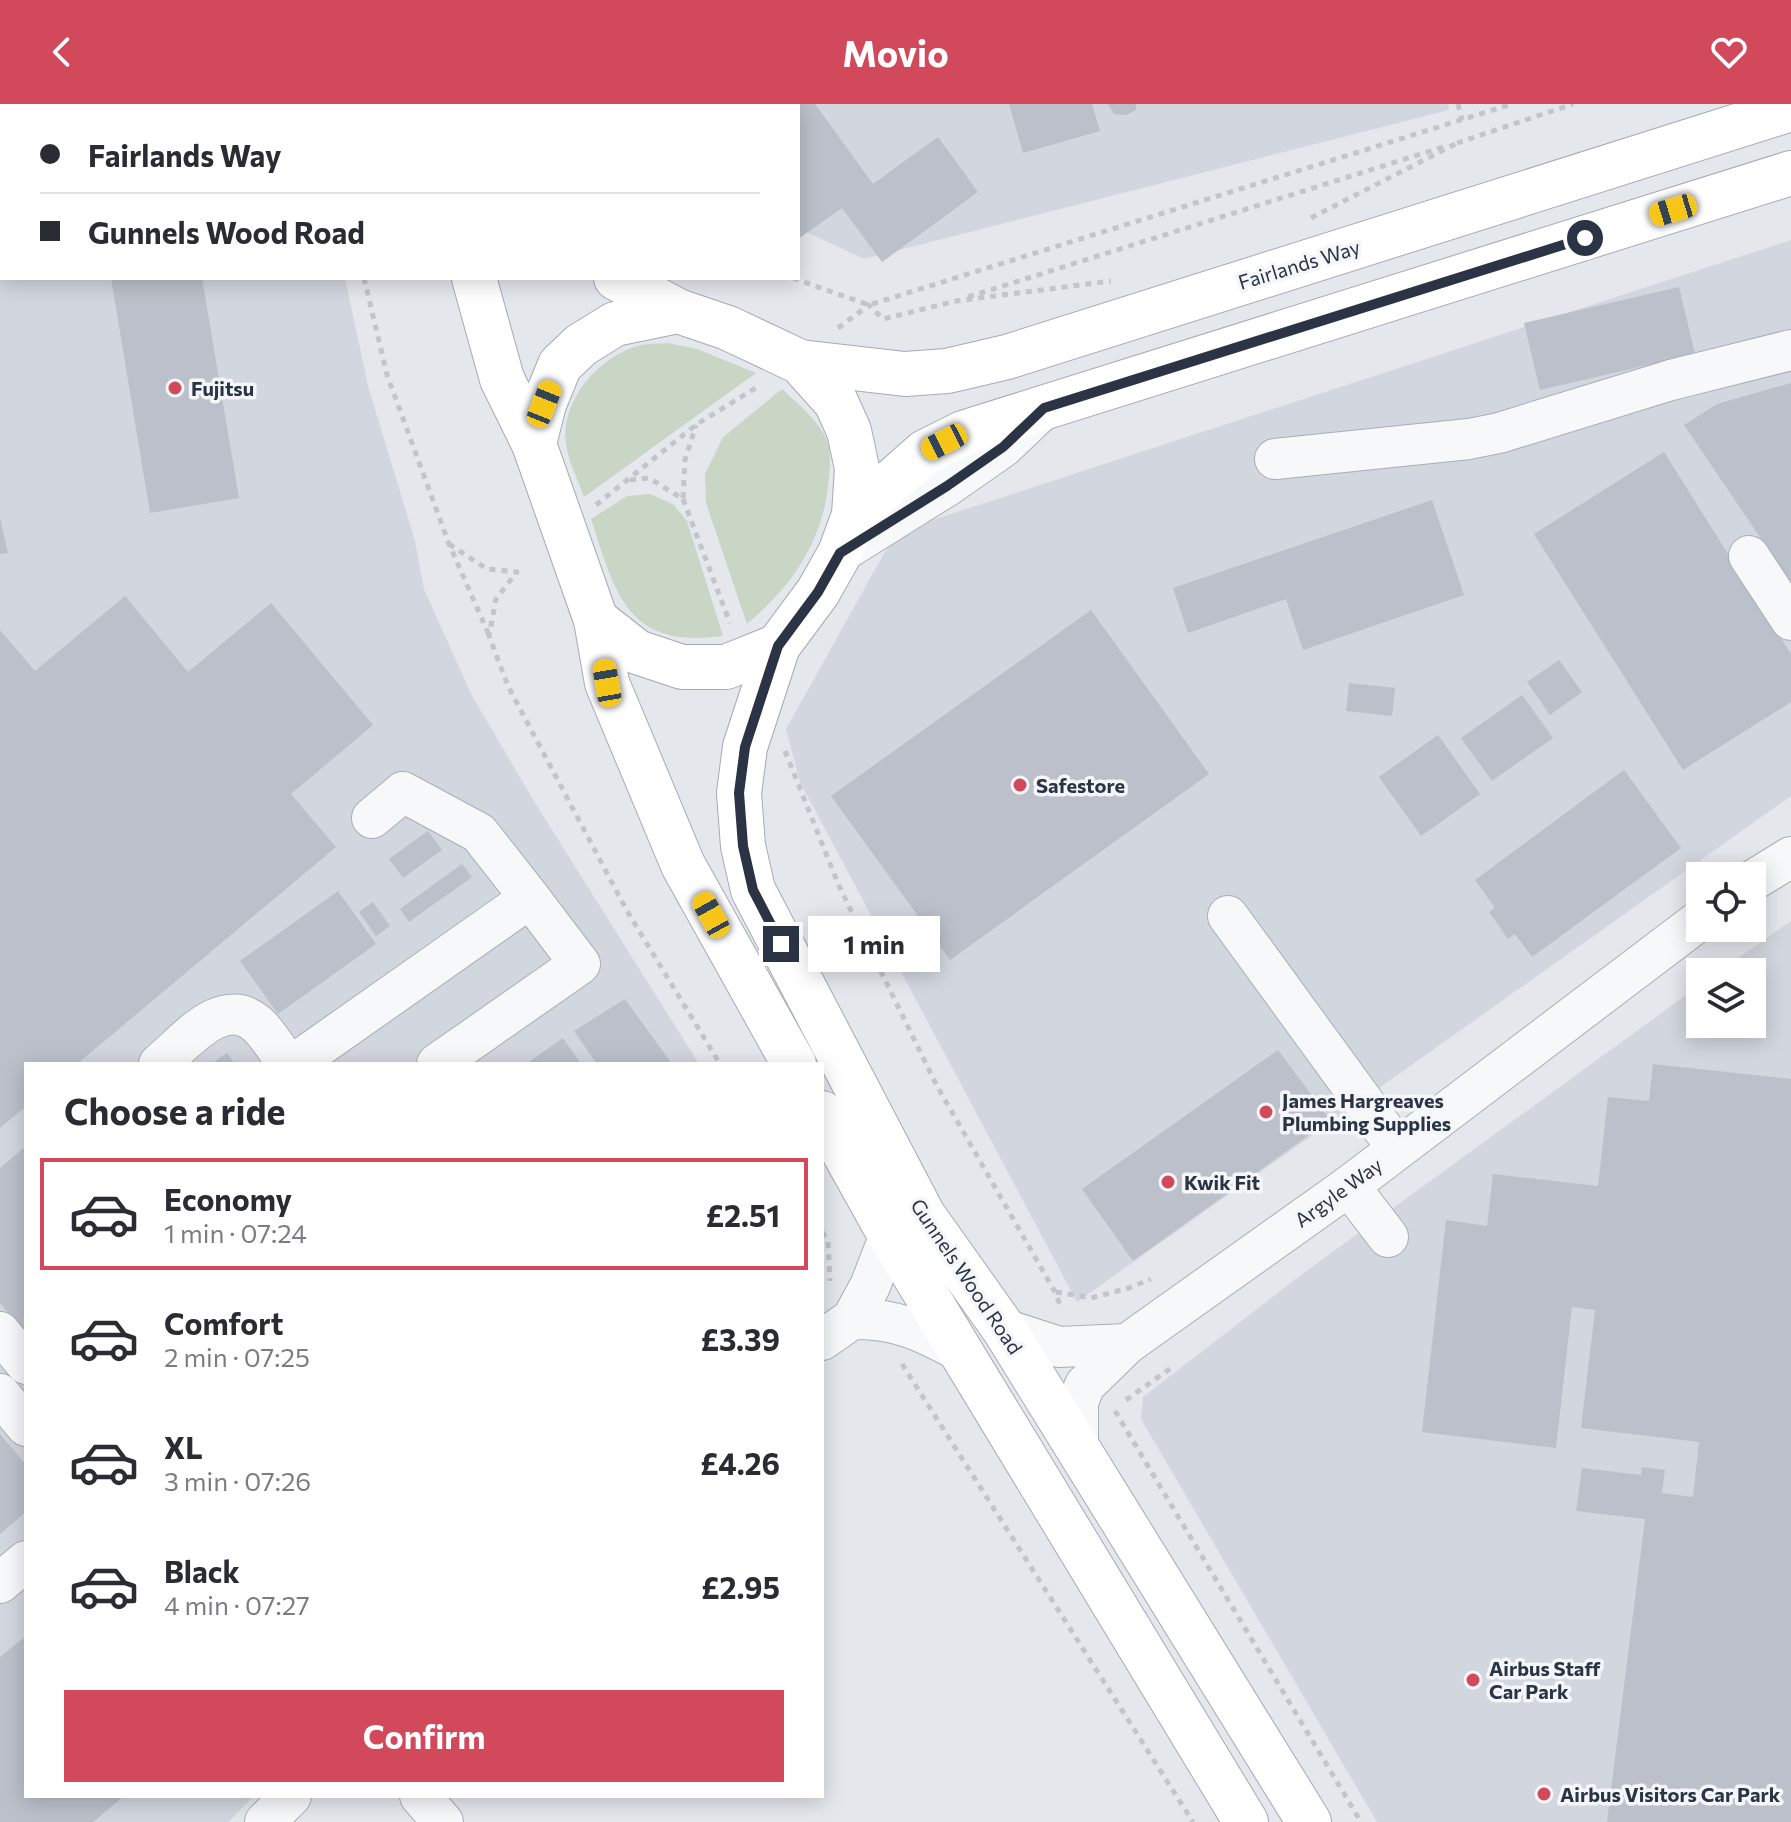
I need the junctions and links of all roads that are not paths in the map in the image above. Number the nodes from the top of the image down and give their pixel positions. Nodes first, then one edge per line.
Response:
1 (1791, 109) edge
2 (1791, 173) edge
3 (475, 280) edge
4 (620, 280) edge
5 (678, 311) junction
6 (815, 348) junction
7 (1791, 350) edge
8 (534, 444) junction
9 (1275, 459) dead end
10 (847, 534) junction
11 (1749, 556) dead end
12 (596, 620) junction
13 (1791, 620) edge
14 (778, 646) junction
15 (372, 818) dead end
16 (1791, 857) edge
17 (1766, 872) edge
18 (530, 898) junction
19 (1228, 916) dead end
20 (1686, 931) edge
21 (161, 1062) edge
22 (286, 1062) edge
23 (297, 1062) edge
24 (440, 1062) edge
25 (793, 1062) edge
26 (824, 1117) edge
27 (1397, 1148) junction
28 (1349, 1186) junction
29 (890, 1235) junction
30 (1388, 1237) dead end
31 (837, 1329) edge
32 (1004, 1329) junction
33 (0, 1332) edge
34 (1127, 1344) junction
35 (961, 1352) junction
36 (24, 1362) edge
37 (0, 1394) edge
38 (24, 1424) edge
39 (1078, 1450) junction
40 (24, 1563) edge
41 (0, 1583) edge
42 (289, 1798) edge
43 (422, 1798) edge
44 (265, 1822) edge
45 (443, 1822) edge
46 (1246, 1822) edge
47 (1309, 1822) edge

1 - 6 main road, Fairlands Way
2 - 10 main road
3 - 8 main road
4 - 5 main road, Gunnels Wood Road
5 - 6 main road, Gunnels Wood Road
5 - 8 main road
6 - 10 main road, Gunnels Wood Road
7 - 9 street
8 - 12 main road
10 - 14 main road, Gunnels Wood Road
11 - 13 street
12 - 14 main road
12 - 25 main road
14 - 32 main road, Gunnels Wood Road
15 - 18 street
16 - 17 street
18 - 23 street
18 - 24 street
19 - 27 street
20 - 27 street, Argyle Way
21 - 22 street
26 - 29 main road, Gunnels Wood Road
27 - 28 street, Argyle Way
28 - 30 street
28 - 34 street, Argyle Way
29 - 31 street
29 - 35 main road, Gunnels Wood Road
31 - 35 street
32 - 34 street
32 - 39 main road, Gunnels Wood Road
33 - 36 street
34 - 39 street, Argyle Way
35 - 46 main road, Gunnels Wood Road
37 - 38 street
39 - 47 main road, Gunnels Wood Road
40 - 41 street
42 - 44 street
43 - 45 street

